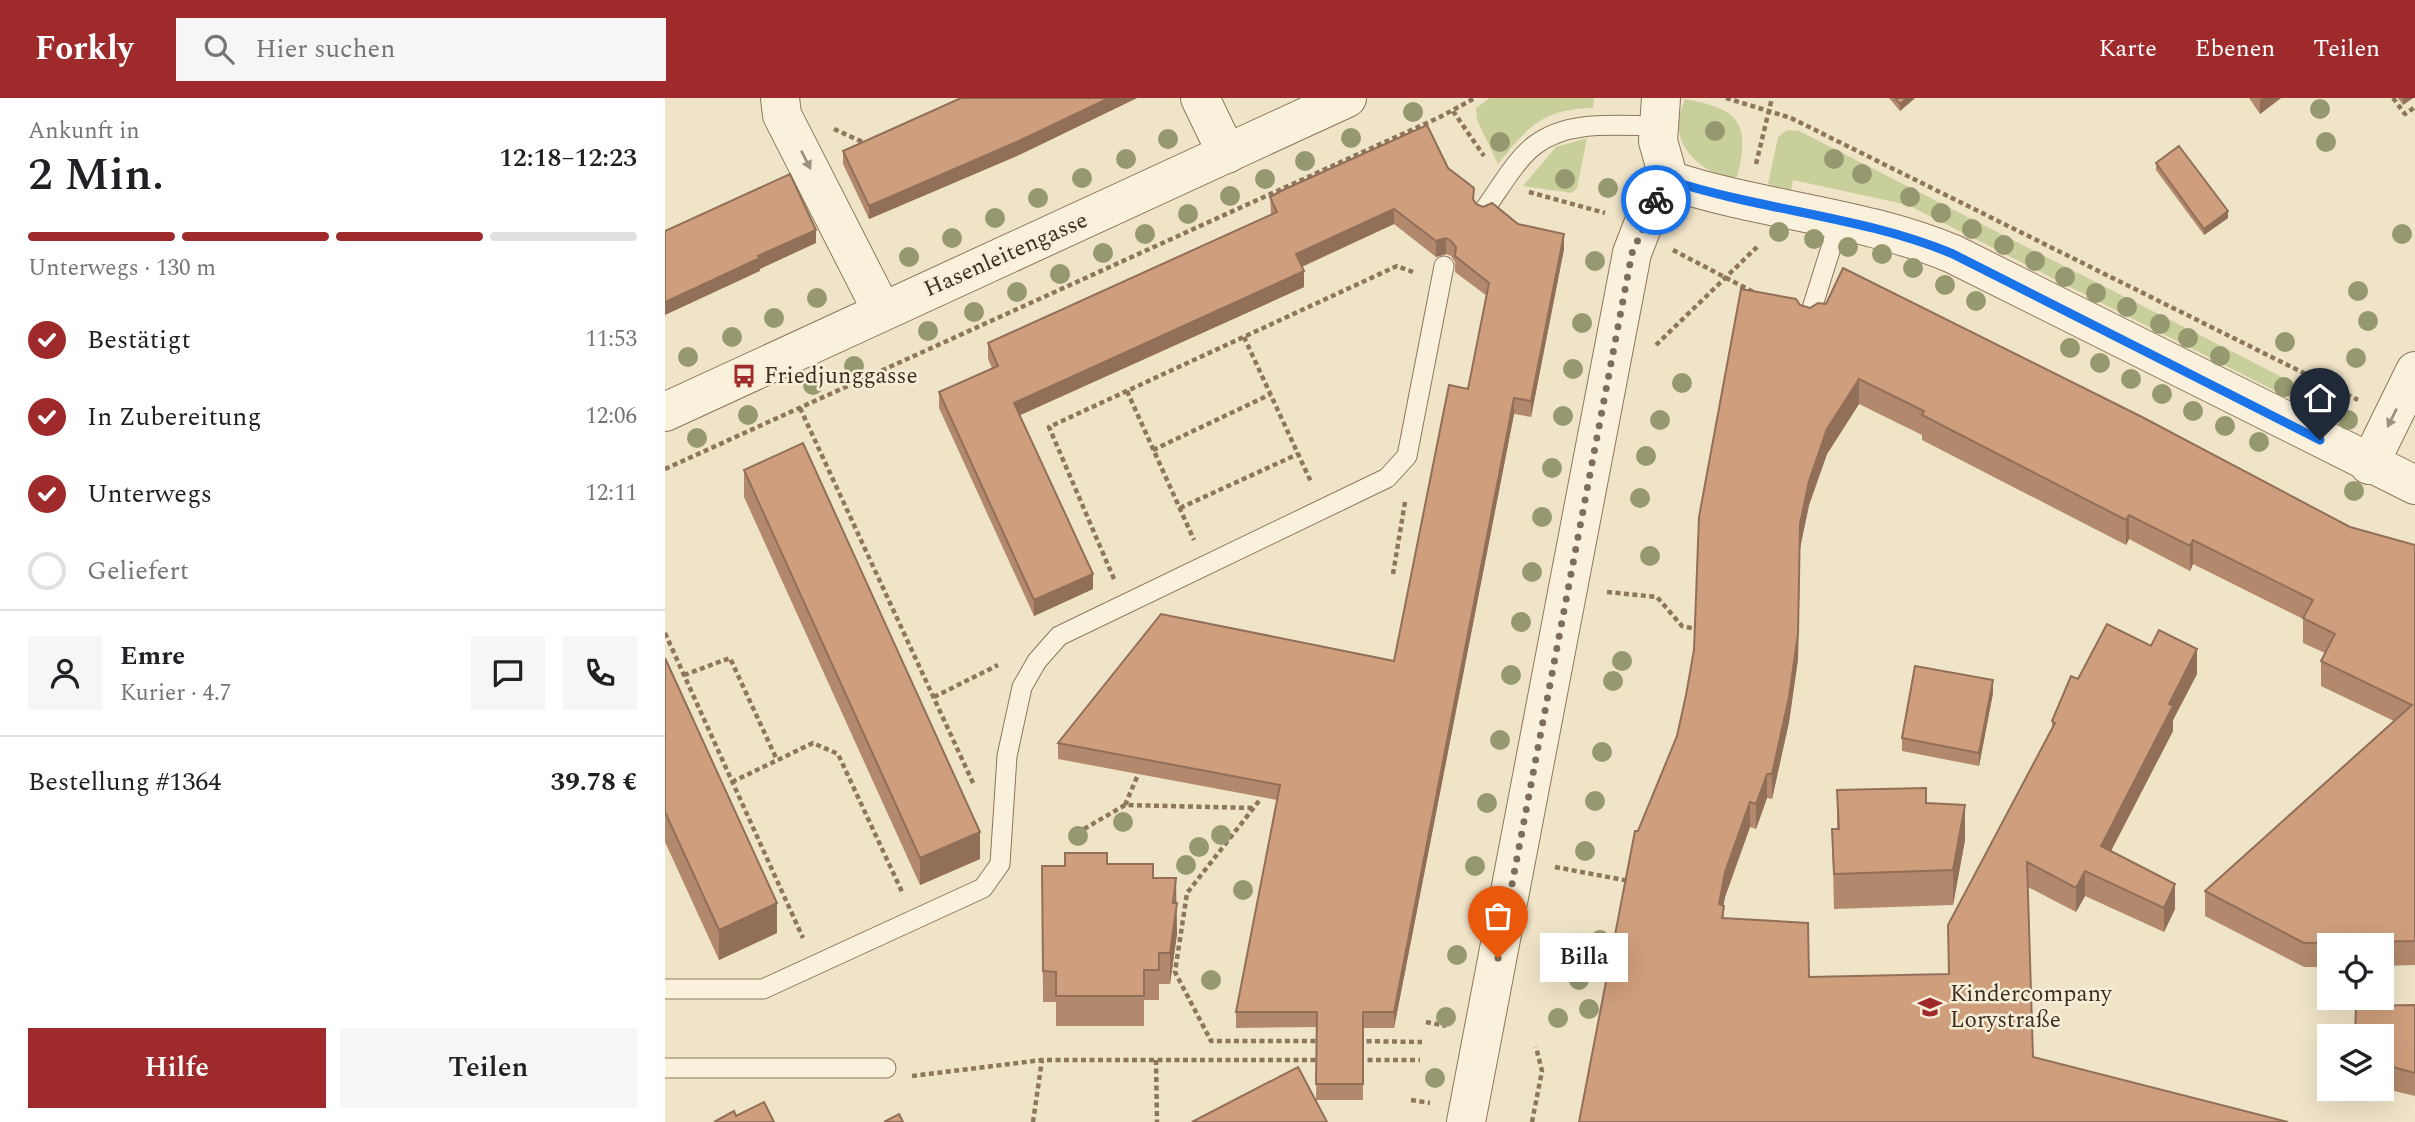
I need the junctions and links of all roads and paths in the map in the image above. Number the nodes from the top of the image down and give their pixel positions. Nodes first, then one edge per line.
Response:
1 (780, 98) edge
2 (1200, 98) edge
3 (1347, 98) edge
4 (1475, 98) edge
5 (1726, 98) edge
6 (1772, 98) edge
7 (2393, 98) edge
8 (2415, 107) edge
9 (1769, 111) junction
10 (1659, 112) edge
11 (868, 144) edge
12 (857, 149) edge
13 (1227, 155) junction
14 (1754, 175) dead end
15 (1669, 180) junction
16 (1484, 210) edge
17 (1840, 219) junction
18 (1666, 246) dead end
19 (1757, 247) dead end
20 (1442, 273) joint
21 (1726, 277) junction
22 (881, 311) junction
23 (1808, 321) joint
24 (1244, 337) junction
25 (1650, 351) dead end
26 (2415, 371) edge
27 (1127, 391) junction
28 (1271, 394) junction
29 (800, 408) junction
30 (665, 412) edge
31 (2393, 417) junction
32 (1153, 450) junction
33 (1298, 454) junction
34 (1407, 456) junction
35 (2369, 465) junction
36 (665, 469) edge
37 (2415, 485) edge
38 (1180, 508) junction
39 (1323, 508) junction
40 (1206, 565) junction
41 (1393, 574) dead end
42 (1599, 591) dead end
43 (1125, 604) junction
44 (1696, 629) edge
45 (665, 633) edge
46 (684, 675) junction
47 (777, 760) junction
48 (1137, 777) edge
49 (732, 782) junction
50 (1259, 802) edge
51 (1125, 805) junction
52 (1254, 808) junction
53 (1084, 829) dead end
54 (1002, 832) junction
55 (1544, 865) dead end
56 (1631, 882) edge
57 (915, 920) junction
58 (815, 965) junction
59 (665, 989) edge
60 (1335, 1041) edge
61 (1349, 1041) edge
62 (1422, 1042) dead end
63 (1536, 1047) dead end
64 (1042, 1060) junction
65 (1156, 1060) junction
66 (1323, 1060) edge
67 (1350, 1060) edge
68 (1420, 1060) dead end
69 (665, 1068) edge
70 (886, 1068) joint
71 (1033, 1122) edge
72 (1157, 1122) edge
73 (1466, 1122) edge
74 (1532, 1122) edge

1 -> 22 street
2 - 13 street
3 - 13 street, Hasenleitengasse
4 - 29 path
5 - 9 path
6 - 9 path
7 - 8 path
9 - 14 path
9 - 31 path
10 - 15 street
10 - 16 lane
11 - 12 path
13 - 22 street, Hasenleitengasse
15 - 17 street
15 - 73 street
17 - 23 lane
17 - 35 street
18 - 21 path
19 - 21 path
20 - 24 path
20 - 34 lane
21 - 23 path
21 - 25 path
22 - 30 street, Hasenleitengasse
24 - 27 path
24 - 28 path
26 - 31 street
27 - 32 path
27 - 43 path
28 - 32 path
28 - 33 path
29 - 36 path
29 - 54 path
31 -> 35 street
32 - 38 path
33 - 38 path
33 - 39 path
34 - 39 lane
34 - 41 path
35 - 37 street
38 - 40 path
39 - 40 lane
40 - 43 lane
42 - 44 path
43 - 54 lane
45 - 46 path
46 - 47 path
46 - 49 path
47 - 49 path
47 - 57 path
48 - 51 path
49 - 58 path
50 - 52 path
51 - 52 path
51 - 53 path
52 - 60 path
54 - 57 lane
55 - 56 path
57 - 58 lane
58 - 59 lane
61 - 62 path
63 - 74 path
64 - 65 path
64 - 70 path
64 - 71 path
65 - 66 path
65 - 72 path
67 - 68 path
69 - 70 lane

